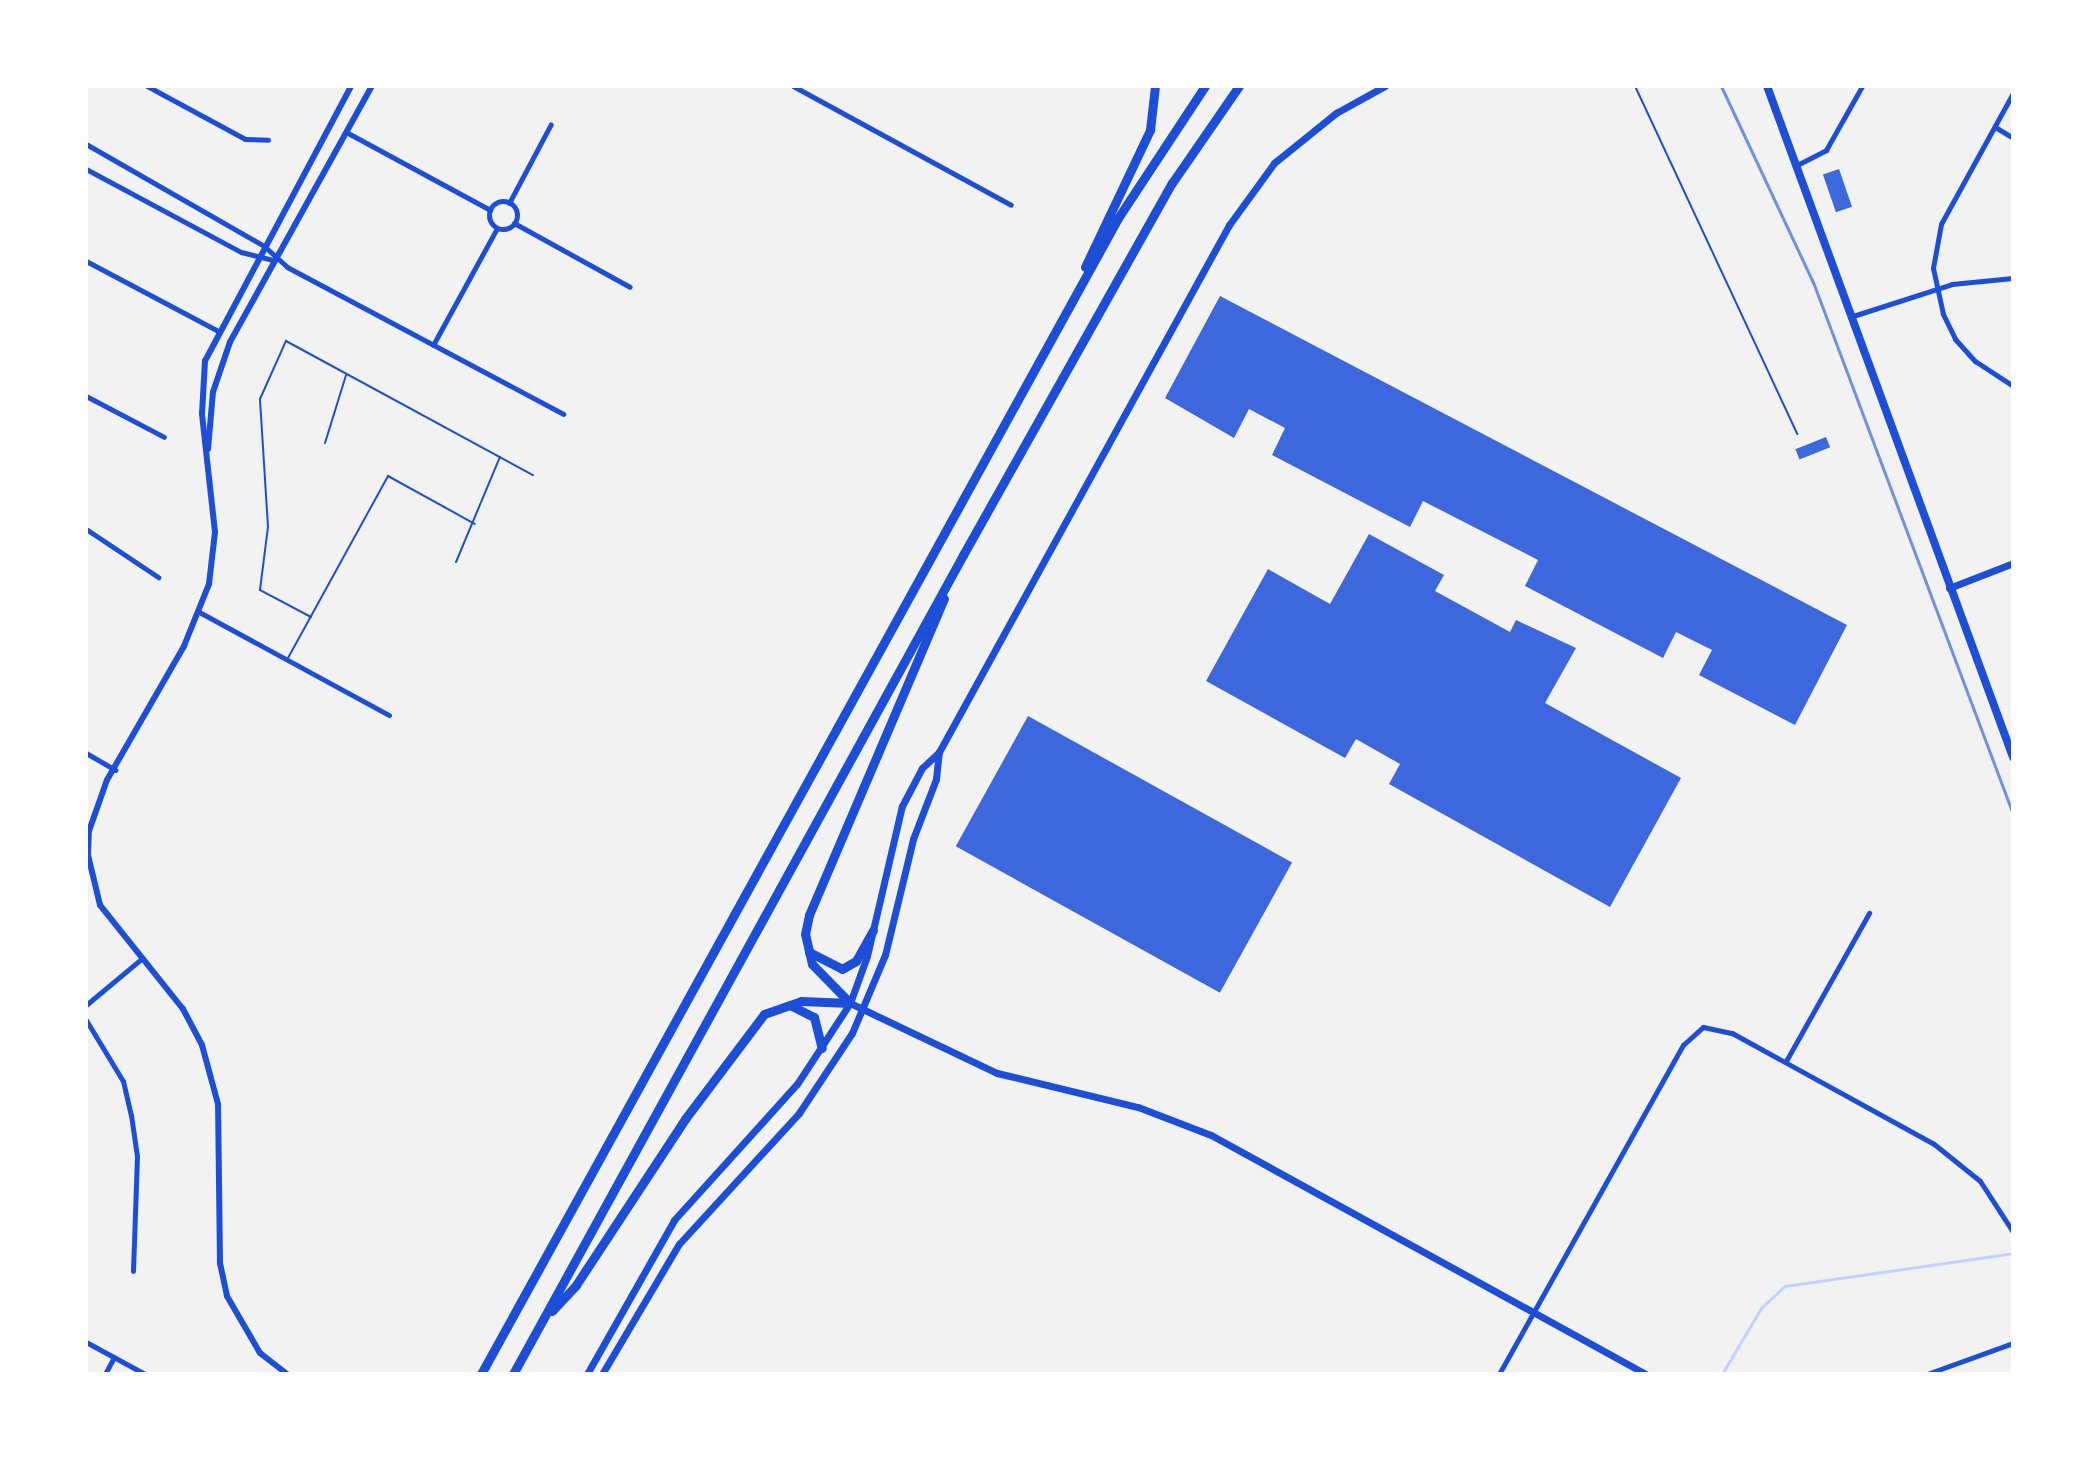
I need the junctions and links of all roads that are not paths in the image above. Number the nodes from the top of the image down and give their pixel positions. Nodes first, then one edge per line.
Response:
1 (147, 86) edge
2 (351, 86) edge
3 (372, 86) edge
4 (793, 86) edge
5 (1155, 86) edge
6 (1205, 86) edge
7 (1239, 86) edge
8 (1385, 86) edge
9 (1635, 86) edge
10 (1767, 86) edge
11 (1862, 86) edge
12 (2013, 93) edge
13 (551, 124) dead end
14 (1995, 127) junction
15 (345, 132) junction
16 (2013, 138) edge
17 (268, 140) dead end
18 (86, 144) edge
19 (1796, 166) junction
20 (86, 169) edge
21 (509, 203) junction
22 (1011, 205) dead end
23 (490, 210) junction
24 (514, 223) junction
25 (497, 228) junction
26 (264, 246) junction
27 (256, 259) junction
28 (275, 260) junction
29 (86, 261) edge
30 (2013, 278) edge
31 (630, 287) dead end
32 (1936, 288) junction
33 (1064, 316) junction
34 (1853, 316) junction
35 (218, 331) junction
36 (433, 345) junction
37 (347, 374) junction
38 (2013, 386) edge
39 (86, 396) edge
40 (563, 414) dead end
41 (1797, 434) dead end
42 (164, 437) dead end
43 (325, 443) dead end
44 (208, 449) junction
45 (500, 457) junction
46 (533, 475) dead end
47 (475, 524) junction
48 (86, 529) edge
49 (963, 555) junction
50 (456, 562) dead end
51 (2013, 563) edge
52 (158, 577) dead end
53 (1949, 588) junction
54 (201, 613) junction
55 (311, 617) junction
56 (288, 659) junction
57 (389, 715) dead end
58 (939, 752) junction
59 (86, 753) edge
60 (2013, 757) edge
61 (115, 770) junction
62 (1869, 913) dead end
63 (873, 930) junction
64 (806, 950) junction
65 (140, 960) junction
66 (787, 1003) junction
67 (850, 1003) junction
68 (86, 1005) edge
69 (863, 1011) junction
70 (86, 1020) edge
71 (822, 1048) junction
72 (1786, 1061) junction
73 (2013, 1232) edge
74 (133, 1271) dead end
75 (1533, 1313) junction
76 (542, 1322) junction
77 (86, 1342) edge
78 (2013, 1343) edge
79 (114, 1357) junction
80 (105, 1374) edge
81 (145, 1374) edge
82 (287, 1374) edge
83 (481, 1374) edge
84 (513, 1374) edge
85 (587, 1374) edge
86 (602, 1374) edge
87 (1499, 1374) edge
88 (1646, 1374) edge
89 (1927, 1374) edge

1 - 17 street
2 - 26 street
3 - 15 street
4 - 22 street
5 - 33 highway
6 - 33 highway
7 - 49 highway
8 - 58 main road
9 - 41 lane
10 - 19 main road
11 - 19 street
12 - 14 street
13 - 21 street
14 - 16 street
14 - 32 street
15 - 23 street
15 - 28 street
18 - 26 street
19 - 34 main road
20 - 27 street
21 - 23 street
21 - 24 street
23 - 25 street
24 - 25 street
24 - 31 street
25 - 36 street
26 - 27 street
26 - 28 street
27 - 28 street
27 - 35 street
28 - 36 street
28 - 44 street
29 - 35 street
30 - 32 street
32 - 34 street
32 - 38 street
33 - 83 highway
34 - 53 main road
35 - 44 street
36 - 40 street
37 - 43 lane
37 - 45 lane
37 - 55 lane
39 - 42 street
44 - 54 street
45 - 46 lane
45 - 47 lane
47 - 50 lane
47 - 55 lane
48 - 52 street
49 - 64 highway
49 - 76 highway
51 - 53 main road
53 - 60 main road
54 - 56 street
54 - 61 street
55 - 56 lane
56 - 57 street
58 - 63 main road
58 - 69 main road
59 - 61 street
61 - 65 street
62 - 72 street
63 - 64 highway
63 - 67 main road
64 - 67 highway
65 - 68 street
65 - 82 street
66 - 67 highway
66 - 71 highway
66 - 76 highway
67 - 69 main road
67 - 71 main road
69 - 75 main road
69 - 86 main road
70 - 74 street
71 - 85 main road
72 - 73 street
72 - 75 street
75 - 87 street
75 - 88 main road
76 - 84 highway
77 - 79 street
78 - 89 street
79 - 80 street
79 - 81 street

